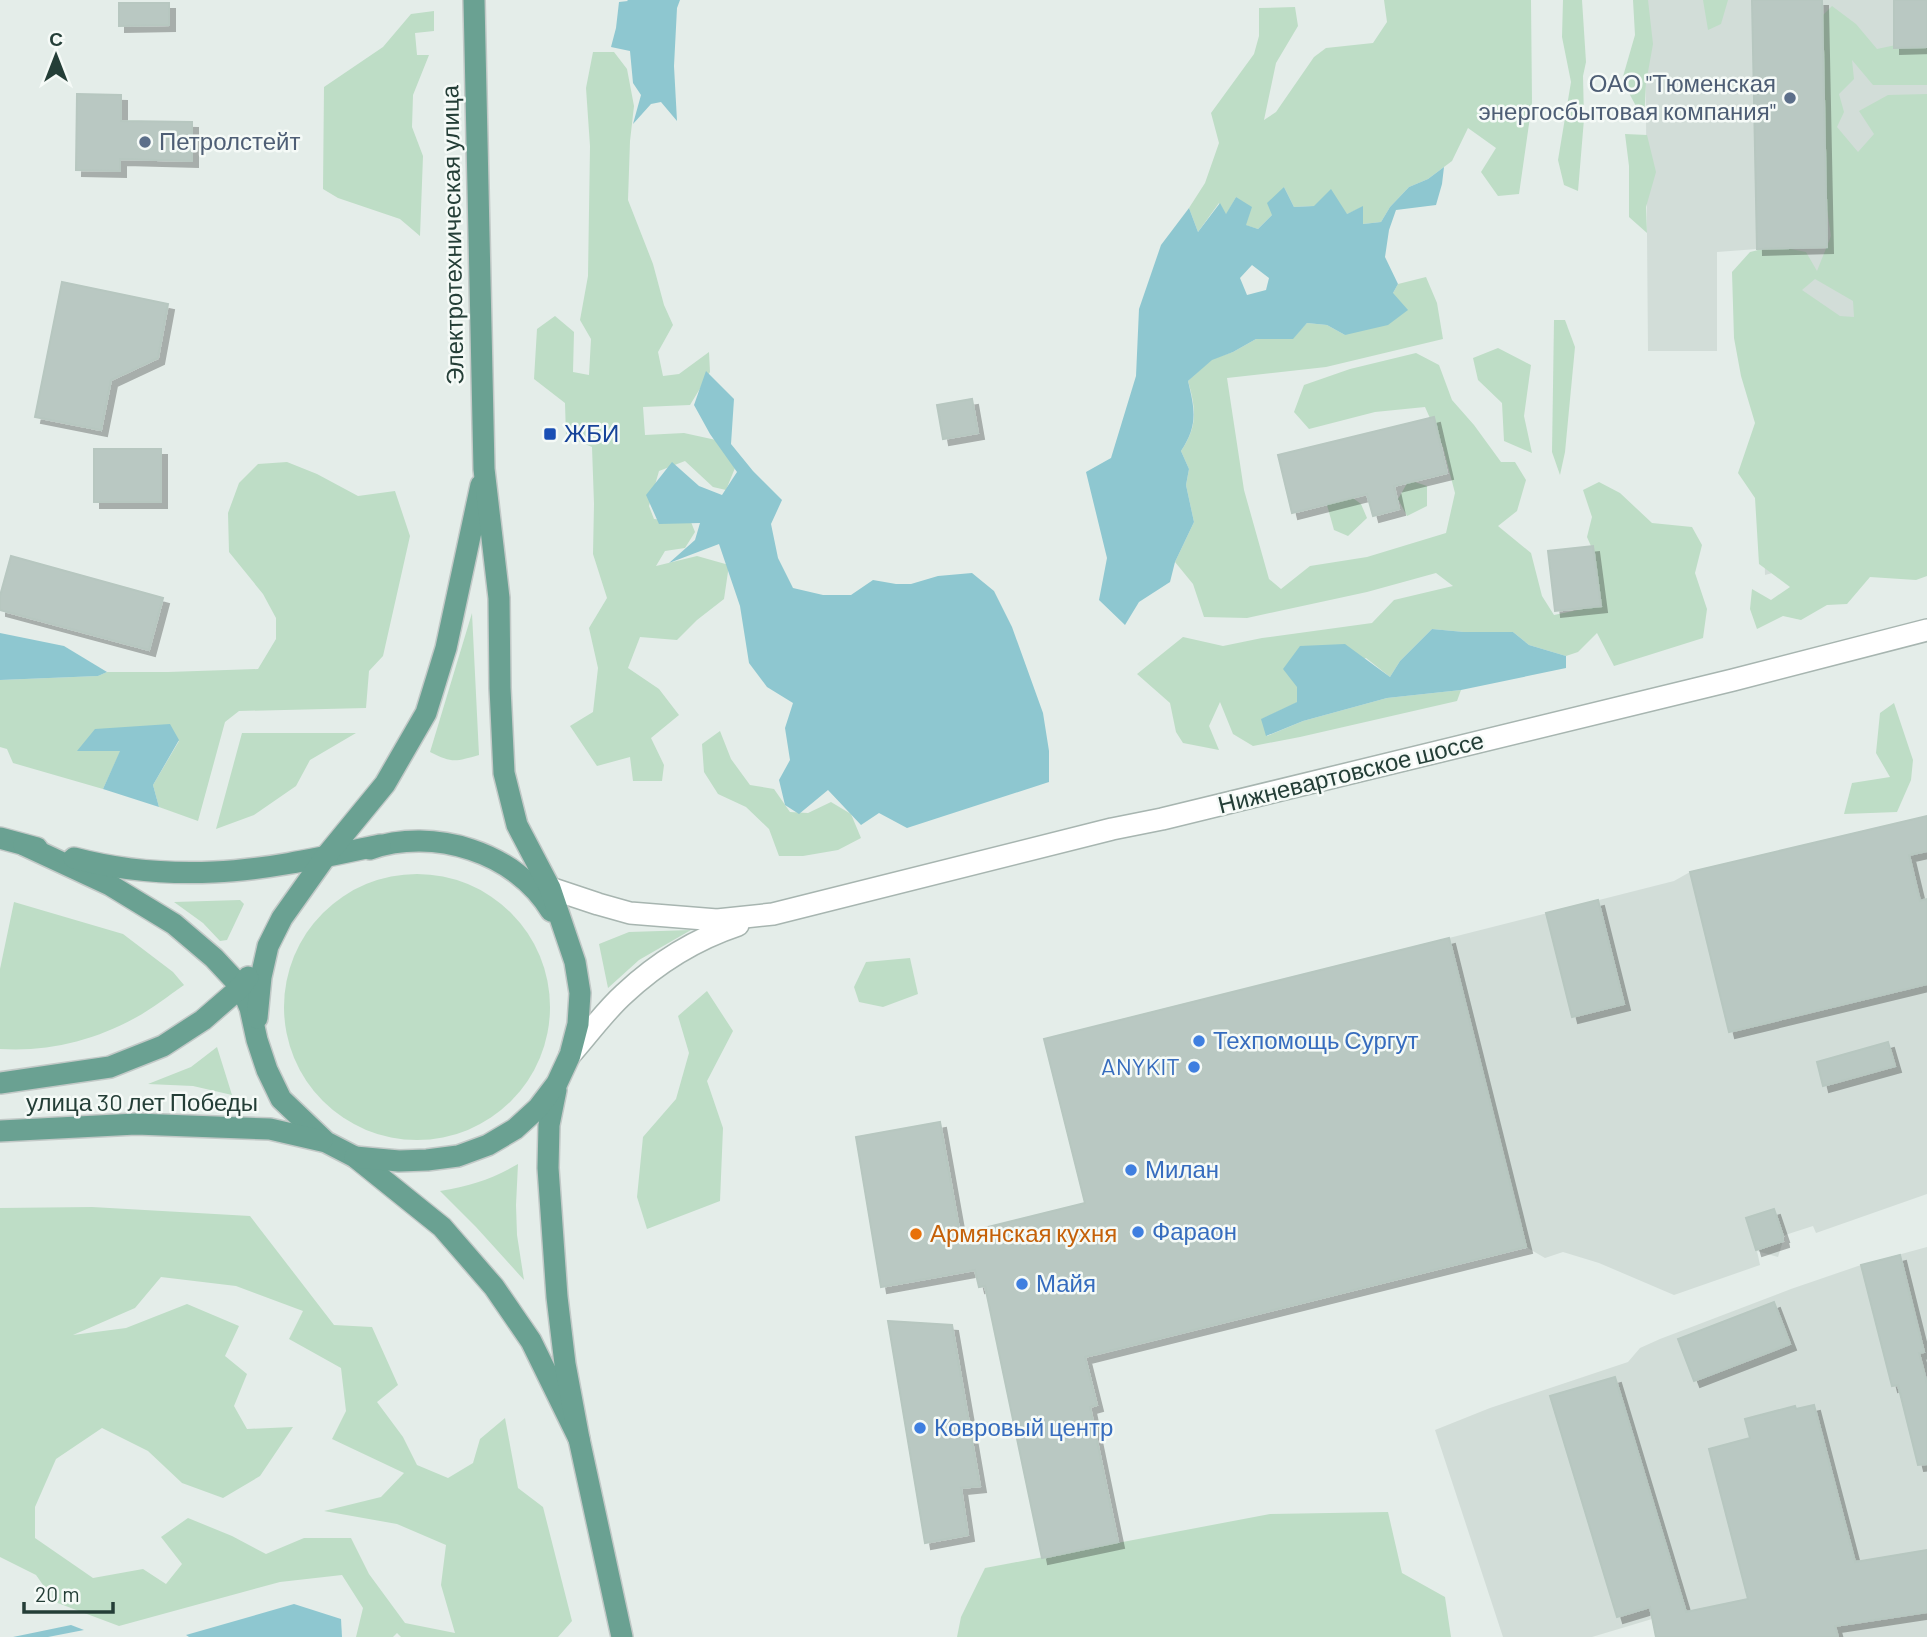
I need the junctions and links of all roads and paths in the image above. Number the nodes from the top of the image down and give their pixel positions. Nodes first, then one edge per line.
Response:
1 (474, 0) edge
2 (484, 469) junction
3 (1927, 630) edge
4 (0, 838) edge
5 (24, 845) junction
6 (380, 845) junction
7 (326, 856) junction
8 (502, 863) junction
9 (550, 888) junction
10 (301, 893) junction
11 (773, 914) junction
12 (564, 932) junction
13 (268, 946) junction
14 (241, 987) junction
15 (257, 1040) junction
16 (570, 1055) junction
17 (0, 1083) edge
18 (557, 1083) junction
19 (0, 1131) edge
20 (326, 1142) junction
21 (355, 1157) junction
22 (579, 1439) junction
23 (622, 1637) edge

1 - 2 main road, Электротехническая улица
2 - 7 main road
2 - 9 main road
3 - 11 street, Нижневартовское шоссе
4 - 5 main road
5 - 7 main road
5 - 14 main road
6 - 7 main road
6 - 8 main road
6 - 10 main road
7 - 10 main road
8 - 9 street
8 - 12 main road
9 - 11 street
9 - 12 main road
10 - 13 main road
11 - 16 street
12 - 16 main road
13 - 14 main road, улица 30 лет Победы
13 - 15 main road
14 - 15 main road
14 - 17 main road, улица 30 лет Победы
15 - 20 main road
16 - 18 main road
18 - 21 main road
18 - 22 main road
19 - 20 main road, улица 30 лет Победы
20 - 21 main road
21 - 22 main road
22 - 23 main road

